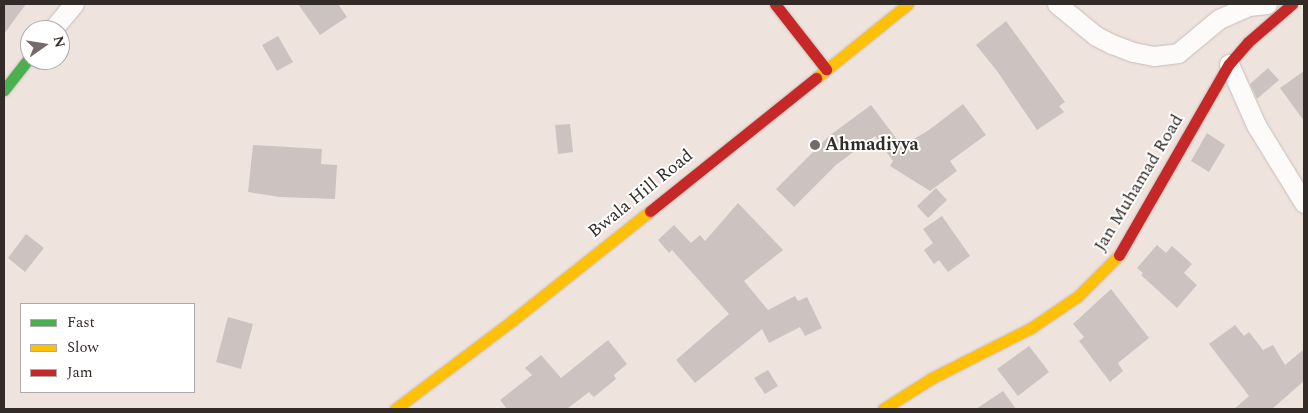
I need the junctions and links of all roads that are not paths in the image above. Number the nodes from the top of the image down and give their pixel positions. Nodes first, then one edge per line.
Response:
1 (74, 4) edge
2 (775, 4) edge
3 (908, 4) edge
4 (1057, 4) edge
5 (1267, 4) edge
6 (1292, 4) edge
7 (60, 20) edge
8 (1229, 64) junction
9 (826, 69) junction
10 (20, 70) edge
11 (4, 90) edge
12 (1304, 203) edge
13 (395, 409) edge
14 (883, 409) edge

1 - 7 street
2 - 9 street
3 - 9 street, Bwala Hill Road
4 - 5 street
6 - 8 street, Jan Muhamad Road
8 - 12 street
8 - 14 street, Jan Muhamad Road
9 - 13 street, Bwala Hill Road
10 - 11 street

